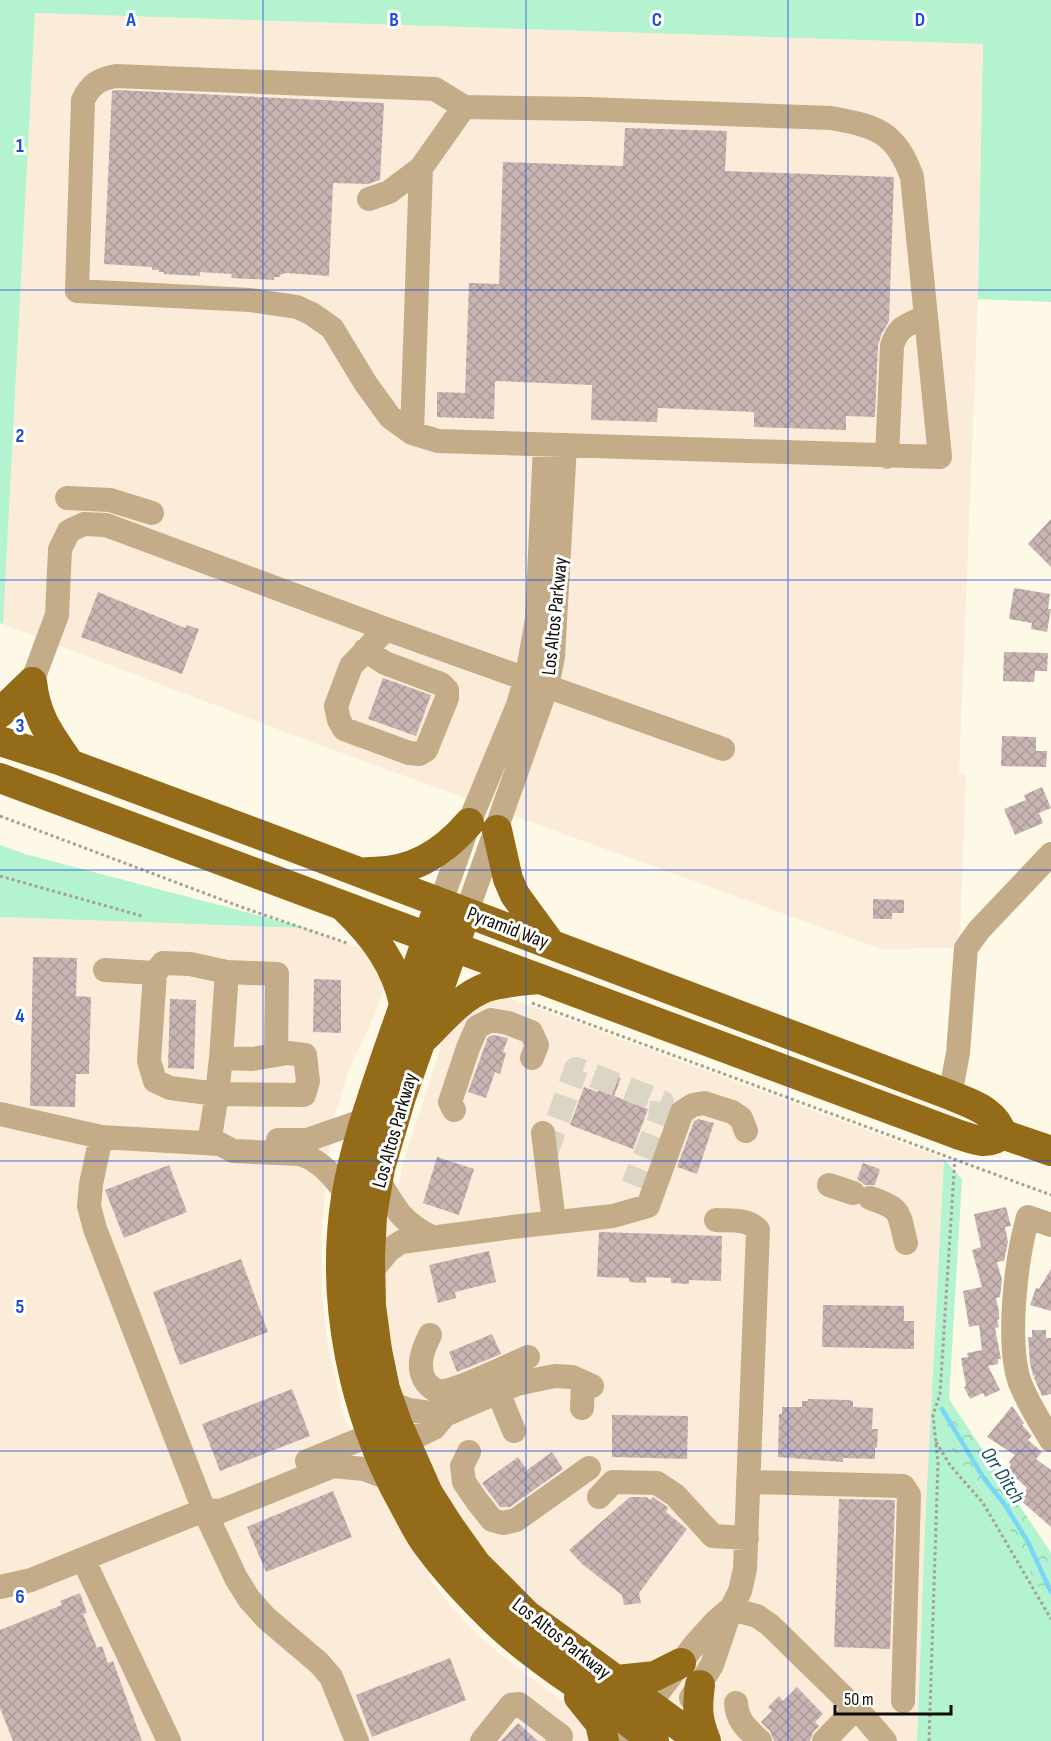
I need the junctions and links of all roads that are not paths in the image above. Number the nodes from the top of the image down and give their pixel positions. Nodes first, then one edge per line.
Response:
1 (464, 107) junction
2 (421, 168) junction
3 (369, 199) dead end
4 (925, 322) junction
5 (412, 433) junction
6 (555, 445) junction
7 (891, 457) junction
8 (67, 498) dead end
9 (152, 513) dead end
10 (387, 629) junction
11 (365, 650) junction
12 (32, 682) junction
13 (536, 682) junction
14 (0, 713) edge
15 (0, 741) edge
16 (723, 749) dead end
17 (70, 764) junction
18 (0, 778) edge
19 (483, 826) junction
20 (1051, 854) edge
21 (357, 872) junction
22 (344, 907) junction
23 (454, 907) junction
24 (441, 941) junction
25 (550, 943) junction
26 (105, 970) dead end
27 (227, 972) junction
28 (155, 973) junction
29 (534, 990) junction
30 (404, 1004) junction
31 (420, 1041) junction
32 (276, 1055) junction
33 (221, 1058) junction
34 (532, 1058) dead end
35 (217, 1094) junction
36 (950, 1095) junction
37 (454, 1110) dead end
38 (0, 1114) edge
39 (367, 1117) junction
40 (746, 1131) dead end
41 (543, 1133) tunnel mouth
42 (1002, 1134) junction
43 (101, 1137) junction
44 (215, 1144) junction
45 (1051, 1151) edge
46 (378, 1179) junction
47 (829, 1185) dead end
48 (347, 1195) junction
49 (716, 1220) dead end
50 (554, 1221) junction
51 (1051, 1226) edge
52 (432, 1237) junction
53 (906, 1243) dead end
54 (370, 1273) junction
55 (342, 1289) junction
56 (430, 1335) dead end
57 (528, 1357) dead end
58 (498, 1392) junction
59 (390, 1403) junction
60 (582, 1408) dead end
61 (445, 1415) junction
62 (514, 1431) dead end
63 (372, 1436) junction
64 (1051, 1440) edge
65 (405, 1442) junction
66 (469, 1452) dead end
67 (589, 1468) dead end
68 (391, 1479) junction
69 (748, 1482) junction
70 (599, 1497) dead end
71 (204, 1510) junction
72 (747, 1538) junction
73 (83, 1559) junction
74 (476, 1564) junction
75 (0, 1587) edge
76 (731, 1609) junction
77 (554, 1668) junction
78 (691, 1674) junction
79 (617, 1680) junction
80 (903, 1701) dead end
81 (736, 1703) dead end
82 (856, 1708) junction
83 (648, 1731) edge
84 (169, 1741) edge
85 (357, 1741) edge
86 (482, 1741) edge
87 (557, 1741) edge
88 (604, 1741) edge
89 (700, 1741) edge
90 (706, 1741) edge
91 (760, 1741) edge
92 (824, 1741) edge
93 (885, 1741) edge

1 - 2 street
1 - 4 street
1 - 5 street
2 - 3 street
2 - 5 street
4 - 7 street
4 - 7 street
4 - 7 street
5 - 6 street
6 - 7 street
6 - 13 street, Los Altos Parkway
8 - 9 street
10 - 11 street
10 - 12 street
10 - 13 street
11 - 11 street
12 - 14 main road
12 - 17 main road
13 - 16 street
13 - 19 street, Los Altos Parkway
15 - 17 main road, Pyramid Way
17 - 21 main road, Pyramid Way
18 - 22 main road, Pyramid Way
19 - 21 main road
19 - 23 street, Los Altos Parkway
19 - 25 main road
20 - 36 street
21 - 23 main road, Pyramid Way
22 - 24 main road, Pyramid Way
22 - 30 main road
23 - 24 main road, Los Altos Parkway
23 - 25 main road, Pyramid Way
24 - 29 main road, Pyramid Way
24 - 30 main road, Los Altos Parkway
24 - 31 main road, Los Altos Parkway
25 - 36 main road, Pyramid Way
26 - 28 street
27 - 28 street
27 - 32 street
27 - 33 street
28 - 35 street
29 - 31 main road
29 - 42 main road, Pyramid Way
30 - 39 main road, Los Altos Parkway
31 - 46 main road, Los Altos Parkway
32 - 33 street
32 - 35 street
33 - 35 street
34 - 37 street
35 - 44 street
36 - 42 main road, Pyramid Way
38 - 43 street
39 - 44 street
39 - 48 main road, Los Altos Parkway
40 - 50 street
41 - 50 street
42 - 45 main road
43 - 44 street
43 - 71 street
44 - 48 street
46 - 52 street
46 - 54 main road, Los Altos Parkway
47 - 53 street
48 - 55 main road, Los Altos Parkway
49 - 69 street
50 - 52 street
51 - 64 street
52 - 54 street
54 - 59 main road, Los Altos Parkway
55 - 63 main road, Los Altos Parkway
55 - 65 main road
56 - 57 street
58 - 60 street
58 - 61 street
58 - 62 street
59 - 61 street
59 - 65 main road, Los Altos Parkway
61 - 65 street
63 - 68 main road, Los Altos Parkway
63 - 71 street
63 - 74 main road
65 - 74 main road, Los Altos Parkway
66 - 67 street
68 - 71 street
68 - 77 main road, Los Altos Parkway
69 - 72 street
69 - 80 street
70 - 72 street
71 - 73 street
71 - 85 street
72 - 76 street
73 - 75 street
73 - 84 street
74 - 79 main road, Los Altos Parkway
76 - 78 street
76 - 82 street
77 - 83 main road, Los Altos Parkway
77 - 88 main road
78 - 79 main road
78 - 83 street
78 - 90 main road
79 - 83 main road, Los Altos Parkway
81 - 91 street
82 - 92 street
82 - 93 street
83 - 89 main road, Los Altos Parkway
86 - 87 street

